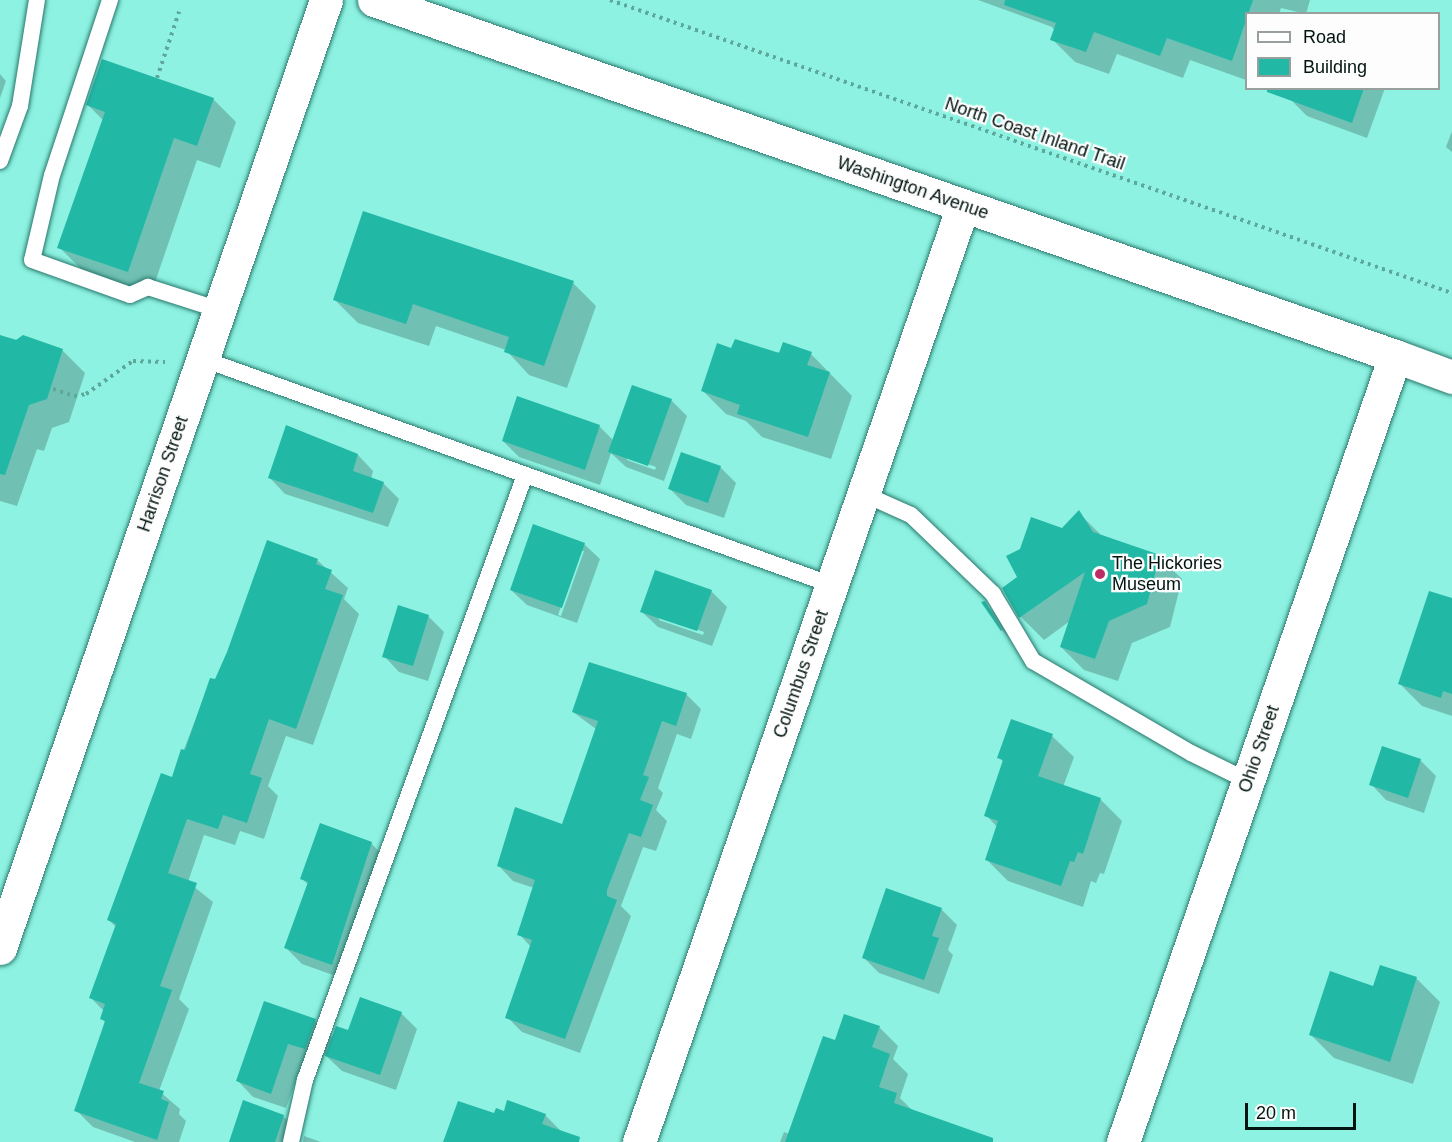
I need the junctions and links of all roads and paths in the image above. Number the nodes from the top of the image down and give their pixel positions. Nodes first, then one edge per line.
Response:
1 (37, 0) edge
2 (110, 0) edge
3 (326, 0) edge
4 (374, 0) edge
5 (610, 0) edge
6 (179, 12) dead end
7 (157, 78) dead end
8 (0, 161) edge
9 (963, 206) junction
10 (1452, 293) edge
11 (220, 310) junction
12 (1395, 356) junction
13 (188, 362) junction
14 (1452, 377) edge
15 (53, 389) dead end
16 (525, 475) junction
17 (864, 494) junction
18 (832, 585) junction
19 (1248, 781) junction
20 (0, 948) edge
21 (291, 1142) edge
22 (639, 1142) edge
23 (1123, 1142) edge

1 - 8 lane
2 - 11 lane
3 - 11 street, Harrison Street
4 - 9 street, Washington Avenue
5 - 10 path, North Coast Inland Trail
6 - 7 path
9 - 12 street, Washington Avenue
9 - 17 street, Columbus Street
11 - 13 street, Harrison Street
12 - 14 street, Washington Avenue
12 - 19 street, Ohio Street
13 - 15 path
13 - 16 lane
13 - 20 street, Harrison Street
16 - 18 lane
16 - 21 lane
17 - 18 street, Columbus Street
17 - 19 lane
18 - 22 street, Columbus Street
19 - 23 street, Ohio Street

